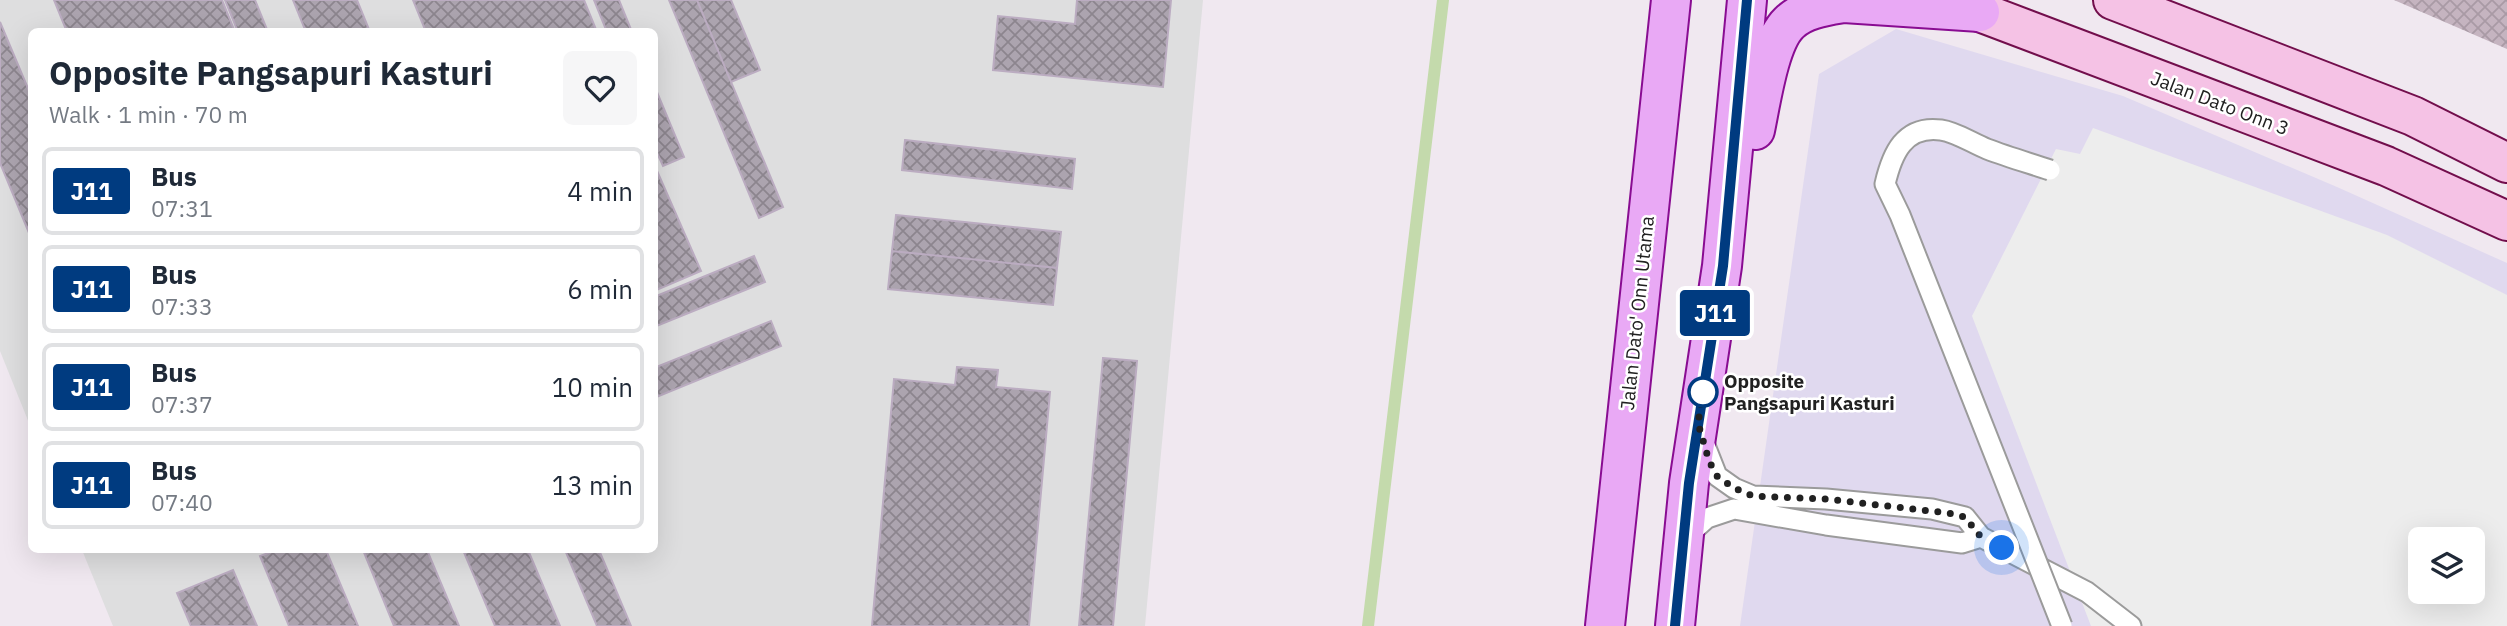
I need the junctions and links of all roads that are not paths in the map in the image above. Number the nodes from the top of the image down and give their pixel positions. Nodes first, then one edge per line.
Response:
1 (1671, 0) edge
2 (1747, 0) edge
3 (1928, 0) edge
4 (2113, 0) edge
5 (1980, 12) junction
6 (2507, 163) edge
7 (2050, 170) dead end
8 (2502, 219) edge
9 (1723, 266) junction
10 (1698, 423) junction
11 (1826, 499) junction
12 (1826, 525) junction
13 (1981, 537) junction
14 (1684, 539) junction
15 (1605, 626) edge
16 (1675, 626) edge
17 (2062, 626) edge
18 (2131, 626) edge

1 - 15 main road, Jalan Dato' Onn Utama
2 - 9 main road
3 - 5 main road, Jalan Dato Onn 3
4 - 6 main road
5 - 8 main road, Jalan Dato Onn 3
5 - 9 main road
7 - 17 lane, bridge
9 - 10 main road
10 - 11 lane
10 - 14 main road
11 - 12 lane
11 - 13 lane
12 - 13 lane
12 - 14 lane
13 - 18 lane
14 - 16 main road

